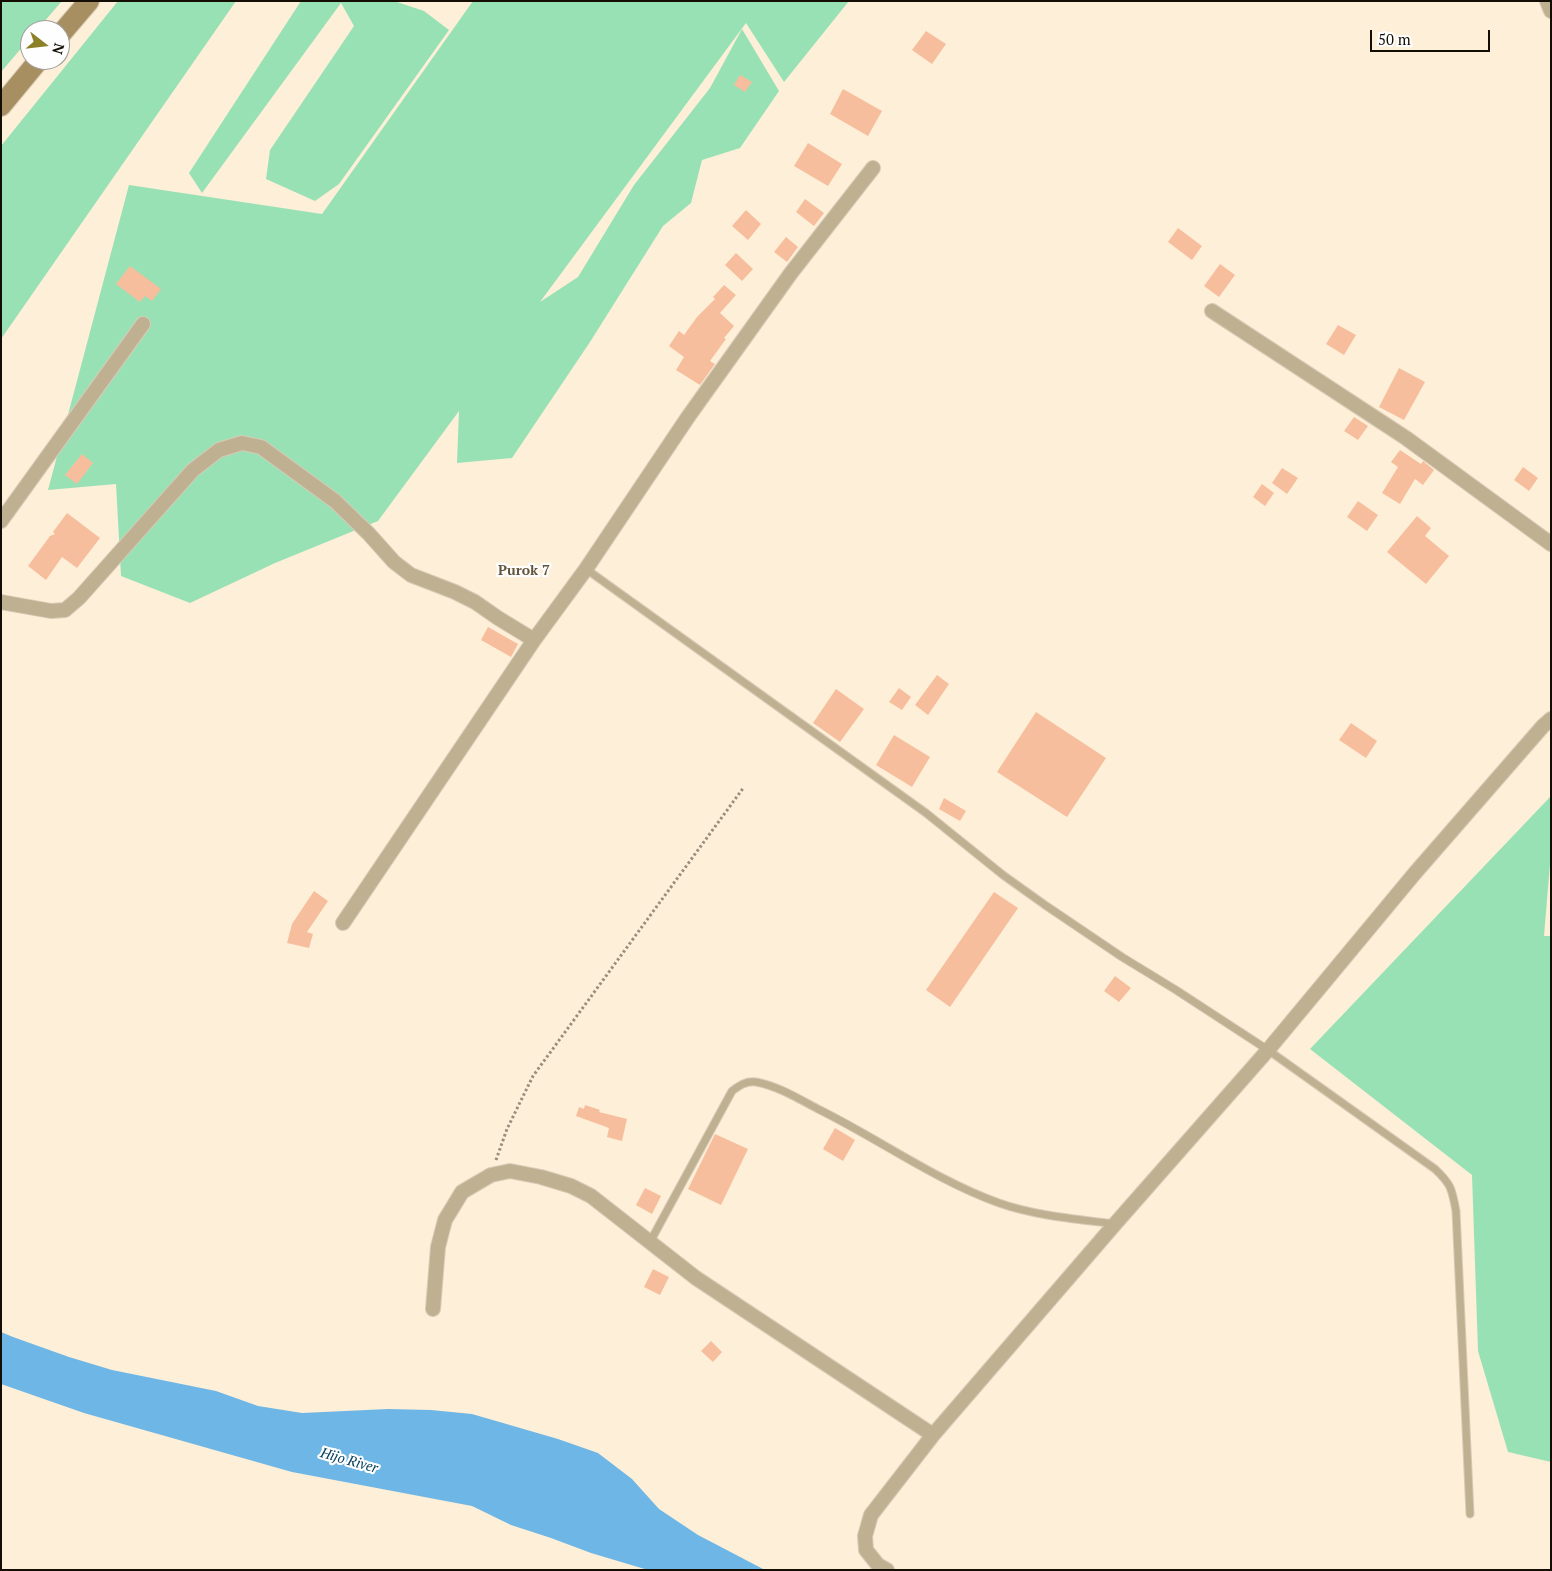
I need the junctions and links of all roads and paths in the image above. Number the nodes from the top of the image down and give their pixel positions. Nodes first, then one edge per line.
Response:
1 (89, 1) edge
2 (1547, 1) edge
3 (1551, 11) edge
4 (70, 23) edge
5 (31, 70) edge
6 (1, 106) edge
7 (872, 168) dead end
8 (1212, 311) dead end
9 (143, 324) dead end
10 (1, 521) edge
11 (1551, 544) edge
12 (586, 569) junction
13 (1, 602) edge
14 (534, 640) junction
15 (1551, 719) edge
16 (744, 787) dead end
17 (344, 923) dead end
18 (1268, 1050) junction
19 (491, 1175) junction
20 (1115, 1224) junction
21 (650, 1242) junction
22 (433, 1309) dead end
23 (933, 1435) junction
24 (1470, 1514) dead end
25 (887, 1570) edge

1 - 4 main road
2 - 3 street
5 - 6 main road
7 - 12 street
8 - 11 street
9 - 10 street
12 - 14 street
12 - 18 lane
13 - 14 street
14 - 17 street
15 - 18 street
16 - 19 path
18 - 20 street
18 - 24 lane
19 - 21 street
19 - 22 street
20 - 21 lane
20 - 23 street
21 - 23 street
23 - 25 street

